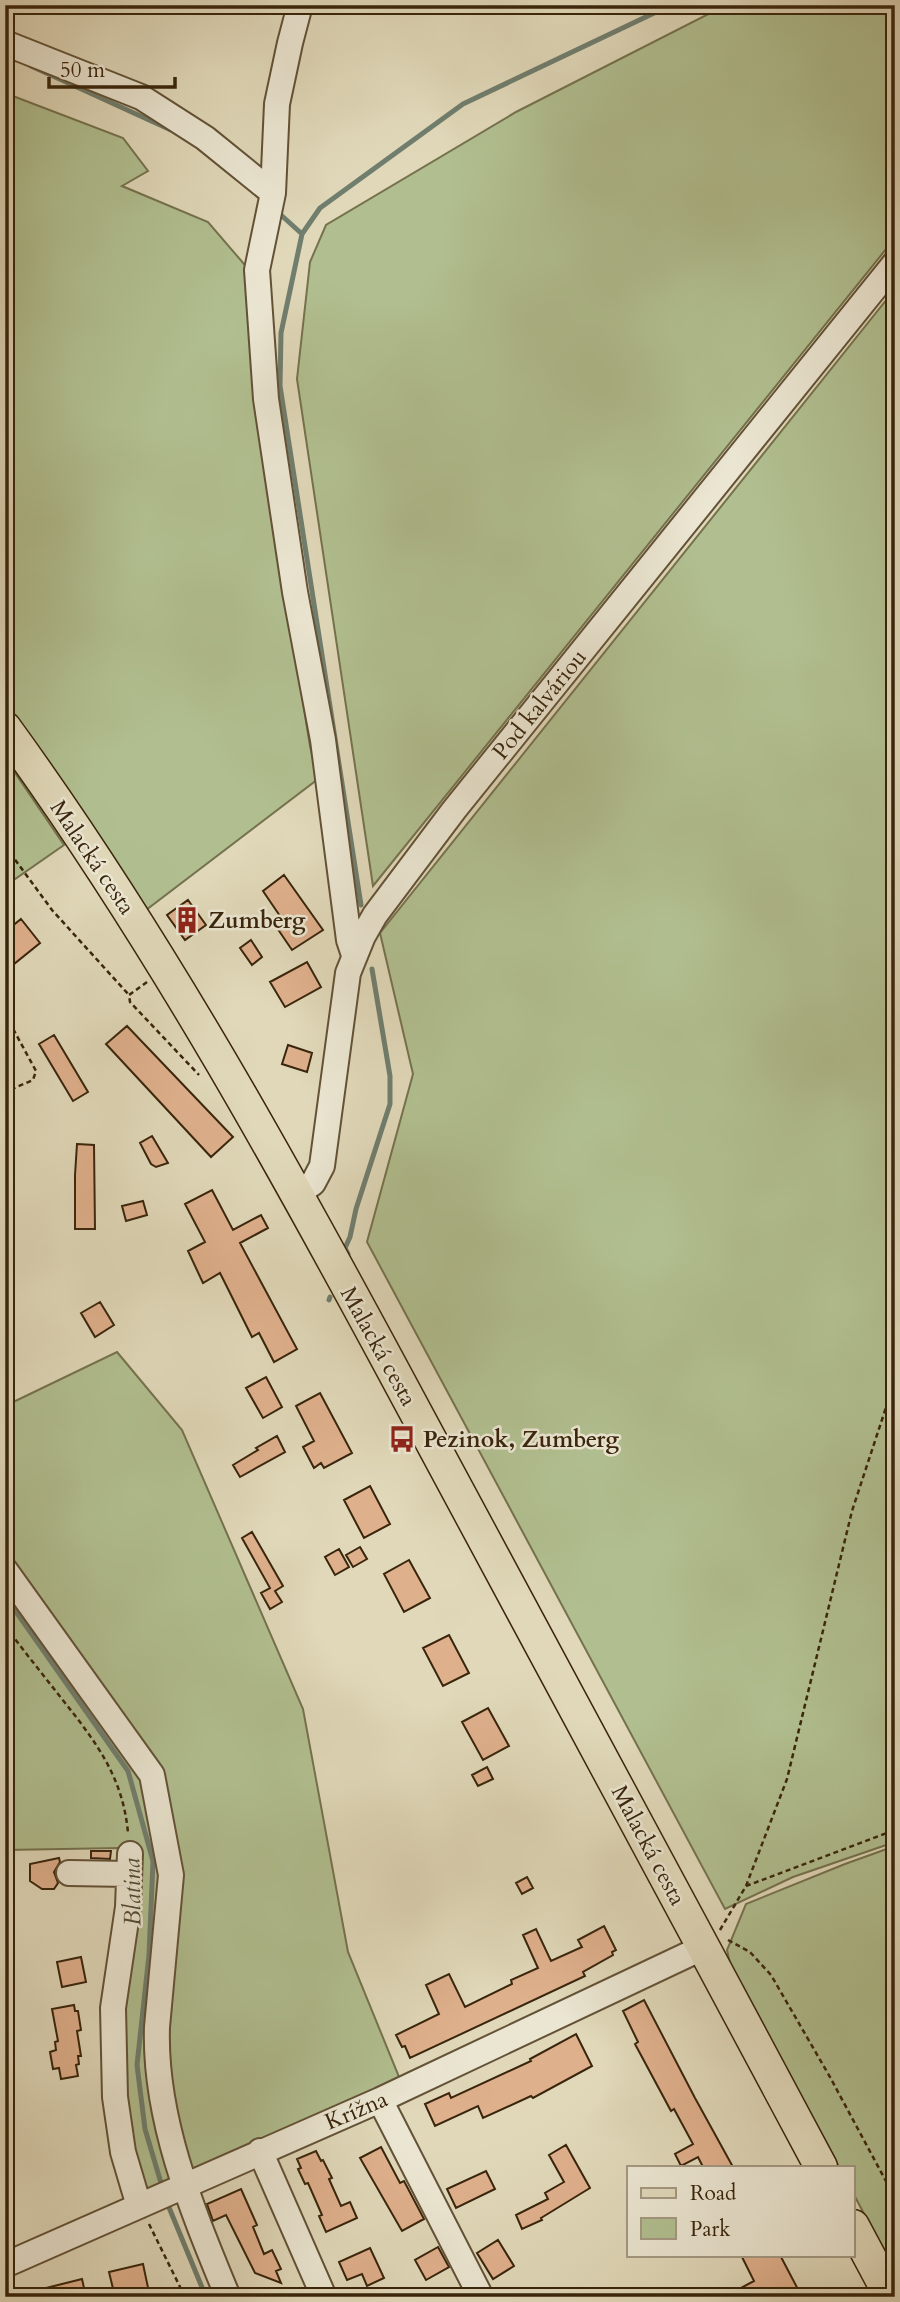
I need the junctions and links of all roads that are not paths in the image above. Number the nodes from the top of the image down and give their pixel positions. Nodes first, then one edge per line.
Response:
1 (300, 5) edge
2 (5, 43) edge
3 (272, 193) junction
4 (895, 263) edge
5 (5, 728) edge
6 (354, 955) junction
7 (296, 1195) junction
8 (5, 1570) edge
9 (69, 1873) dead end
10 (709, 1941) junction
11 (380, 2100) junction
12 (260, 2151) junction
13 (821, 2166) edge
14 (182, 2186) junction
15 (141, 2205) junction
16 (855, 2230) edge
17 (5, 2265) edge
18 (228, 2297) edge
19 (324, 2297) edge
20 (481, 2297) edge
21 (891, 2297) edge

1 - 3 street
2 - 3 street
3 - 6 street
4 - 6 street, Pod kalváriou
5 - 7 main road, Malacká cesta
6 - 7 street, Pod kalváriou
7 - 10 main road, Malacká cesta
8 - 14 street
9 - 15 street
10 - 11 street, Krížna
10 - 13 main road, Malacká cesta
11 - 12 street, Krížna
11 - 20 street
12 - 14 street, Krížna
12 - 19 street
14 - 15 street, Krížna
14 - 18 street
15 - 17 street, Krížna
16 - 21 main road

